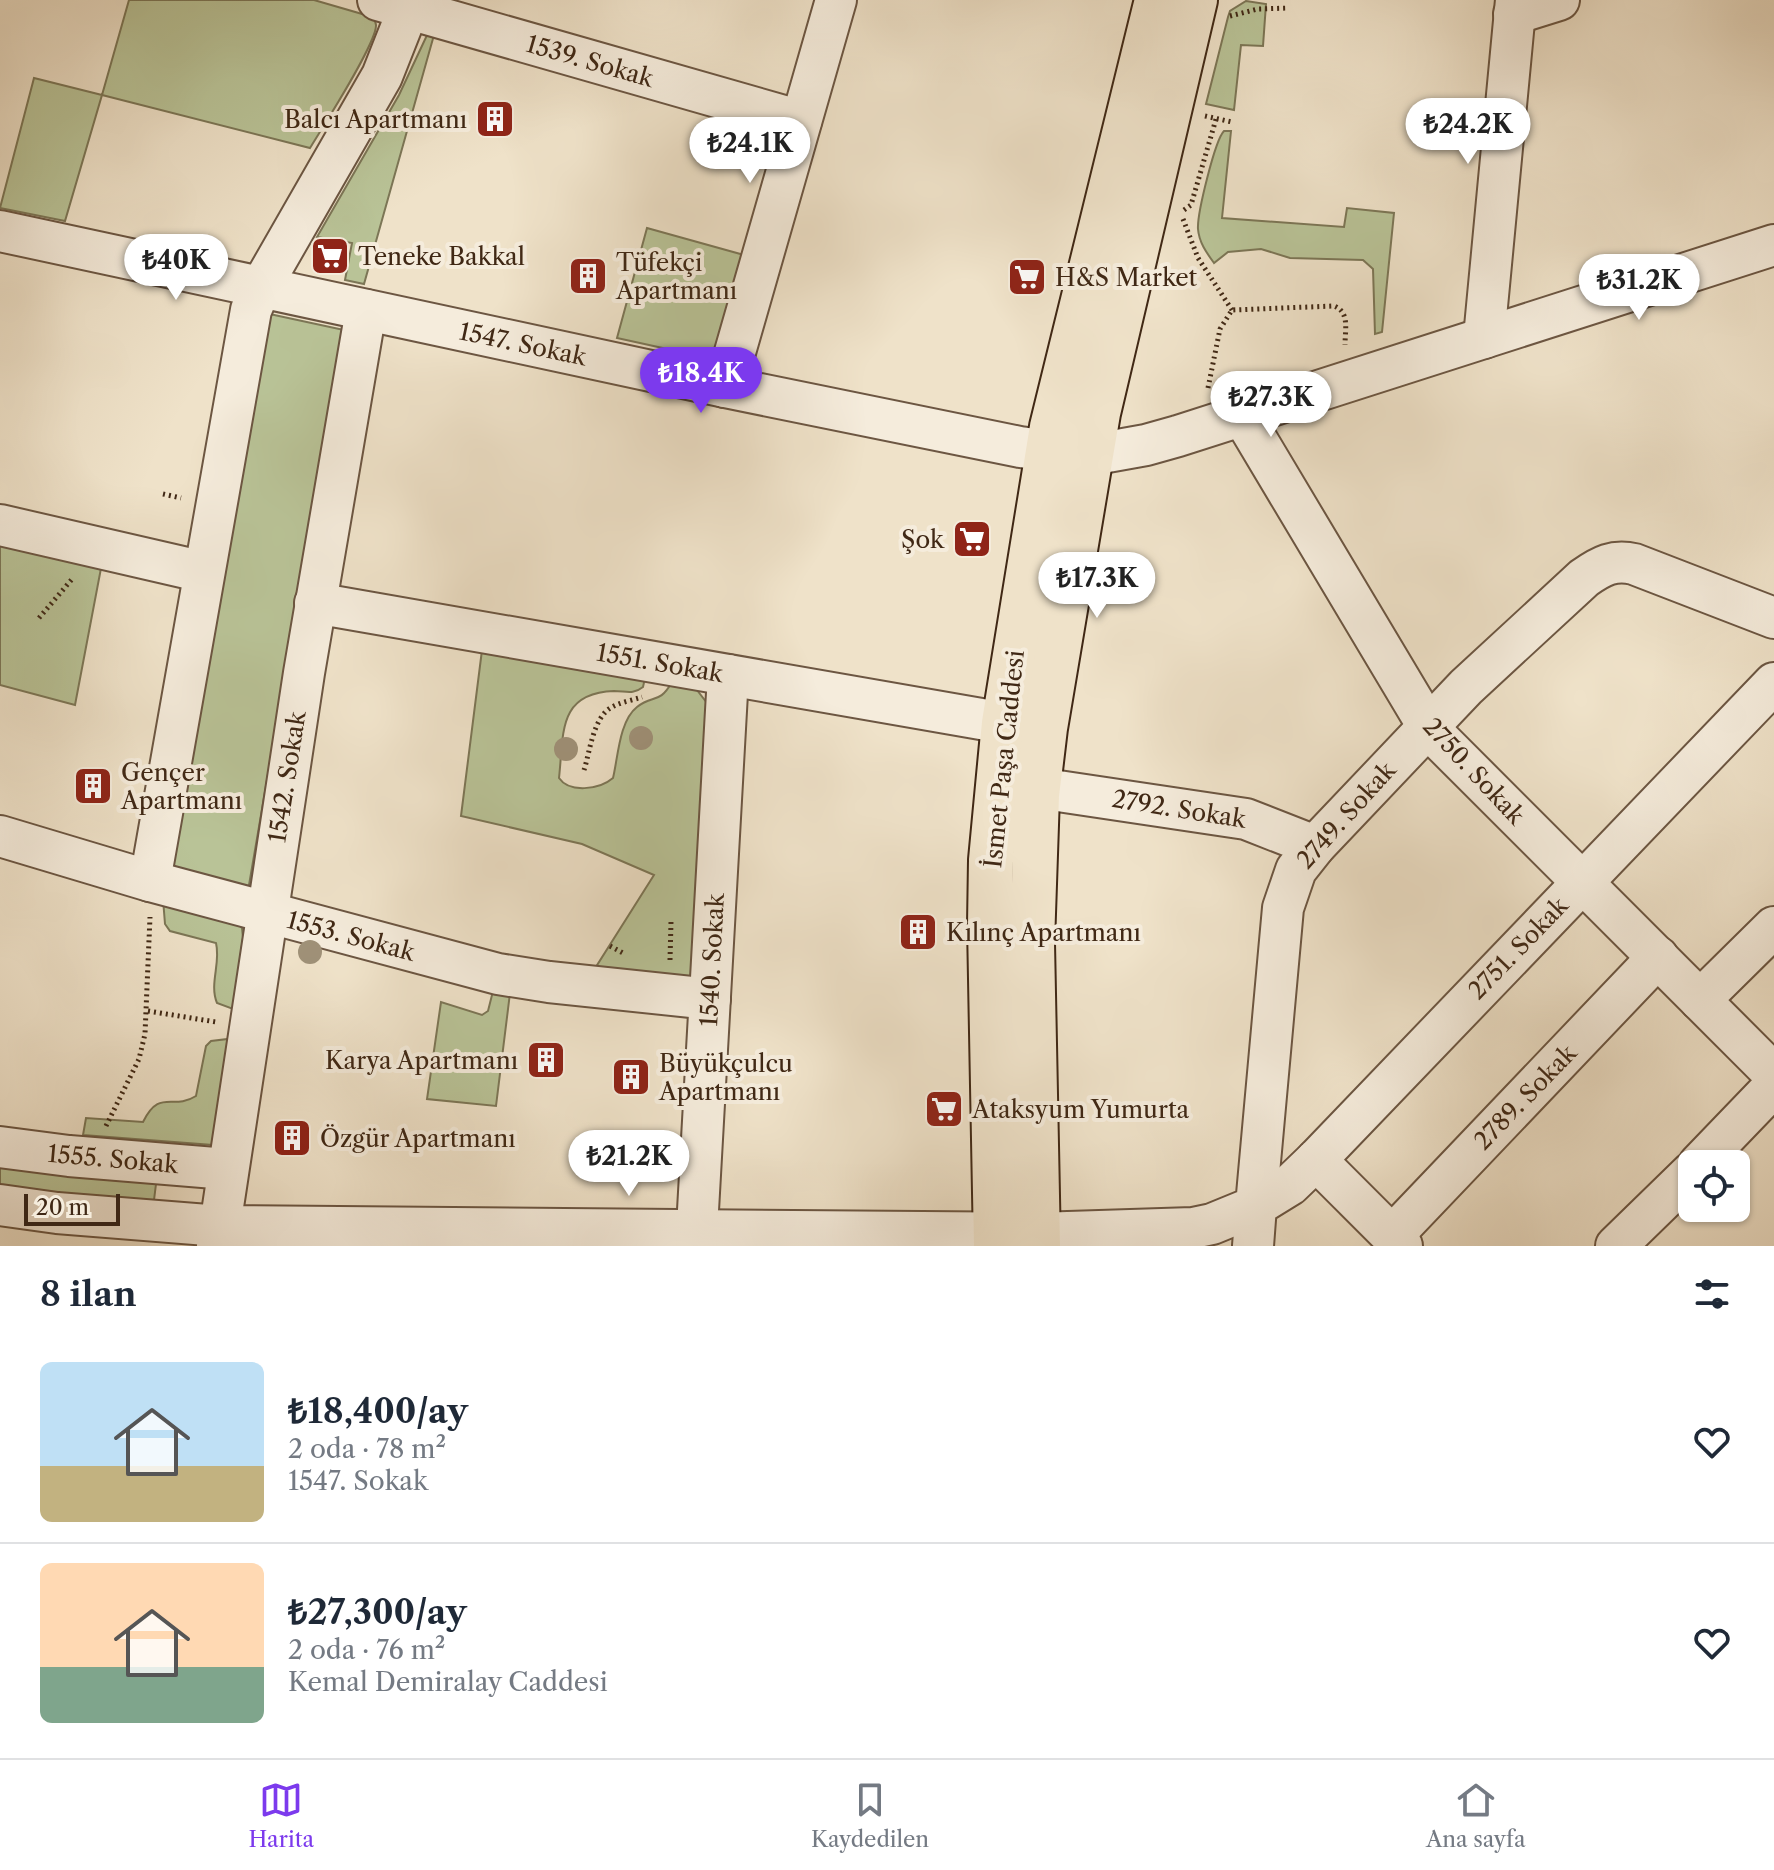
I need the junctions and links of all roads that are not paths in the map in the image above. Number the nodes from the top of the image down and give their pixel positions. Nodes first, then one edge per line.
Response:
1 (836, 0) edge
2 (1157, 0) edge
3 (1559, 0) edge
4 (400, 3) edge
5 (1515, 7) edge
6 (1207, 10) edge
7 (801, 121) junction
8 (0, 231) edge
9 (1774, 245) edge
10 (261, 287) junction
11 (366, 310) junction
12 (1484, 338) junction
13 (725, 387) junction
14 (1242, 415) junction
15 (1069, 452) junction
16 (0, 525) edge
17 (204, 572) junction
18 (315, 603) junction
19 (1774, 618) edge
20 (728, 675) junction
21 (1774, 683) edge
22 (1004, 723) junction
23 (1428, 725) junction
24 (1038, 788) junction
25 (0, 836) edge
26 (1315, 846) junction
27 (150, 881) junction
28 (1582, 882) junction
29 (266, 913) junction
30 (1774, 927) edge
31 (1658, 957) junction
32 (710, 999) junction
33 (1700, 1000) junction
34 (1774, 1074) edge
35 (1774, 1086) edge
36 (0, 1147) edge
37 (1712, 1150) edge
38 (1316, 1160) junction
39 (227, 1169) junction
40 (1678, 1186) edge
41 (0, 1205) edge
42 (1256, 1206) junction
43 (218, 1236) edge
44 (697, 1238) edge
45 (1017, 1240) edge
46 (1397, 1241) edge
47 (1253, 1246) edge
48 (1616, 1246) edge

1 - 7 street
2 - 15 main road, İsmet Paşa Caddesi
3 - 5 street
4 - 7 street, 1539. Sokak
4 - 10 street
5 - 12 street
6 - 15 main road, İsmet Paşa Caddesi
7 - 13 street
8 - 10 street, 1547. Sokak
9 - 12 street, 1547. Sokak
10 - 11 street, 1547. Sokak
10 - 17 street
11 - 13 street, 1547. Sokak
11 - 18 street, 1542. Sokak
12 - 14 street, 1547. Sokak
13 - 15 street, 1547. Sokak
14 - 15 street, 1547. Sokak
14 - 23 street, 2750. Sokak
15 - 22 main road, İsmet Paşa Caddesi
15 - 24 main road, İsmet Paşa Caddesi
16 - 17 street
17 - 27 street
18 - 20 street, 1551. Sokak
18 - 29 street, 1542. Sokak
19 - 23 street, 2749. Sokak
20 - 22 street, 1551. Sokak
20 - 32 street, 1540. Sokak
21 - 28 street, 2751. Sokak
22 - 45 main road, İsmet Paşa Caddesi
23 - 26 street, 2749. Sokak
23 - 28 street, 2750. Sokak
24 - 26 street, 2792. Sokak
24 - 45 main road, İsmet Paşa Caddesi
25 - 27 street, 1553. Sokak
26 - 42 street, 2749. Sokak
27 - 29 street, 1553. Sokak
28 - 31 street, 2750. Sokak
28 - 38 street, 2751. Sokak
29 - 32 street, 1553. Sokak
29 - 39 street, 1542. Sokak
30 - 33 street
31 - 33 street, 2750. Sokak
31 - 46 street, 2789. Sokak
32 - 44 street, 1540. Sokak
33 - 34 street, 2750. Sokak
35 - 37 street
36 - 39 street, 1555. Sokak
38 - 42 street, 2751. Sokak
38 - 46 street
39 - 43 street, 1542. Sokak
40 - 48 street
41 - 43 street
42 - 45 street
42 - 47 street, 2749. Sokak
43 - 44 street
44 - 45 street

